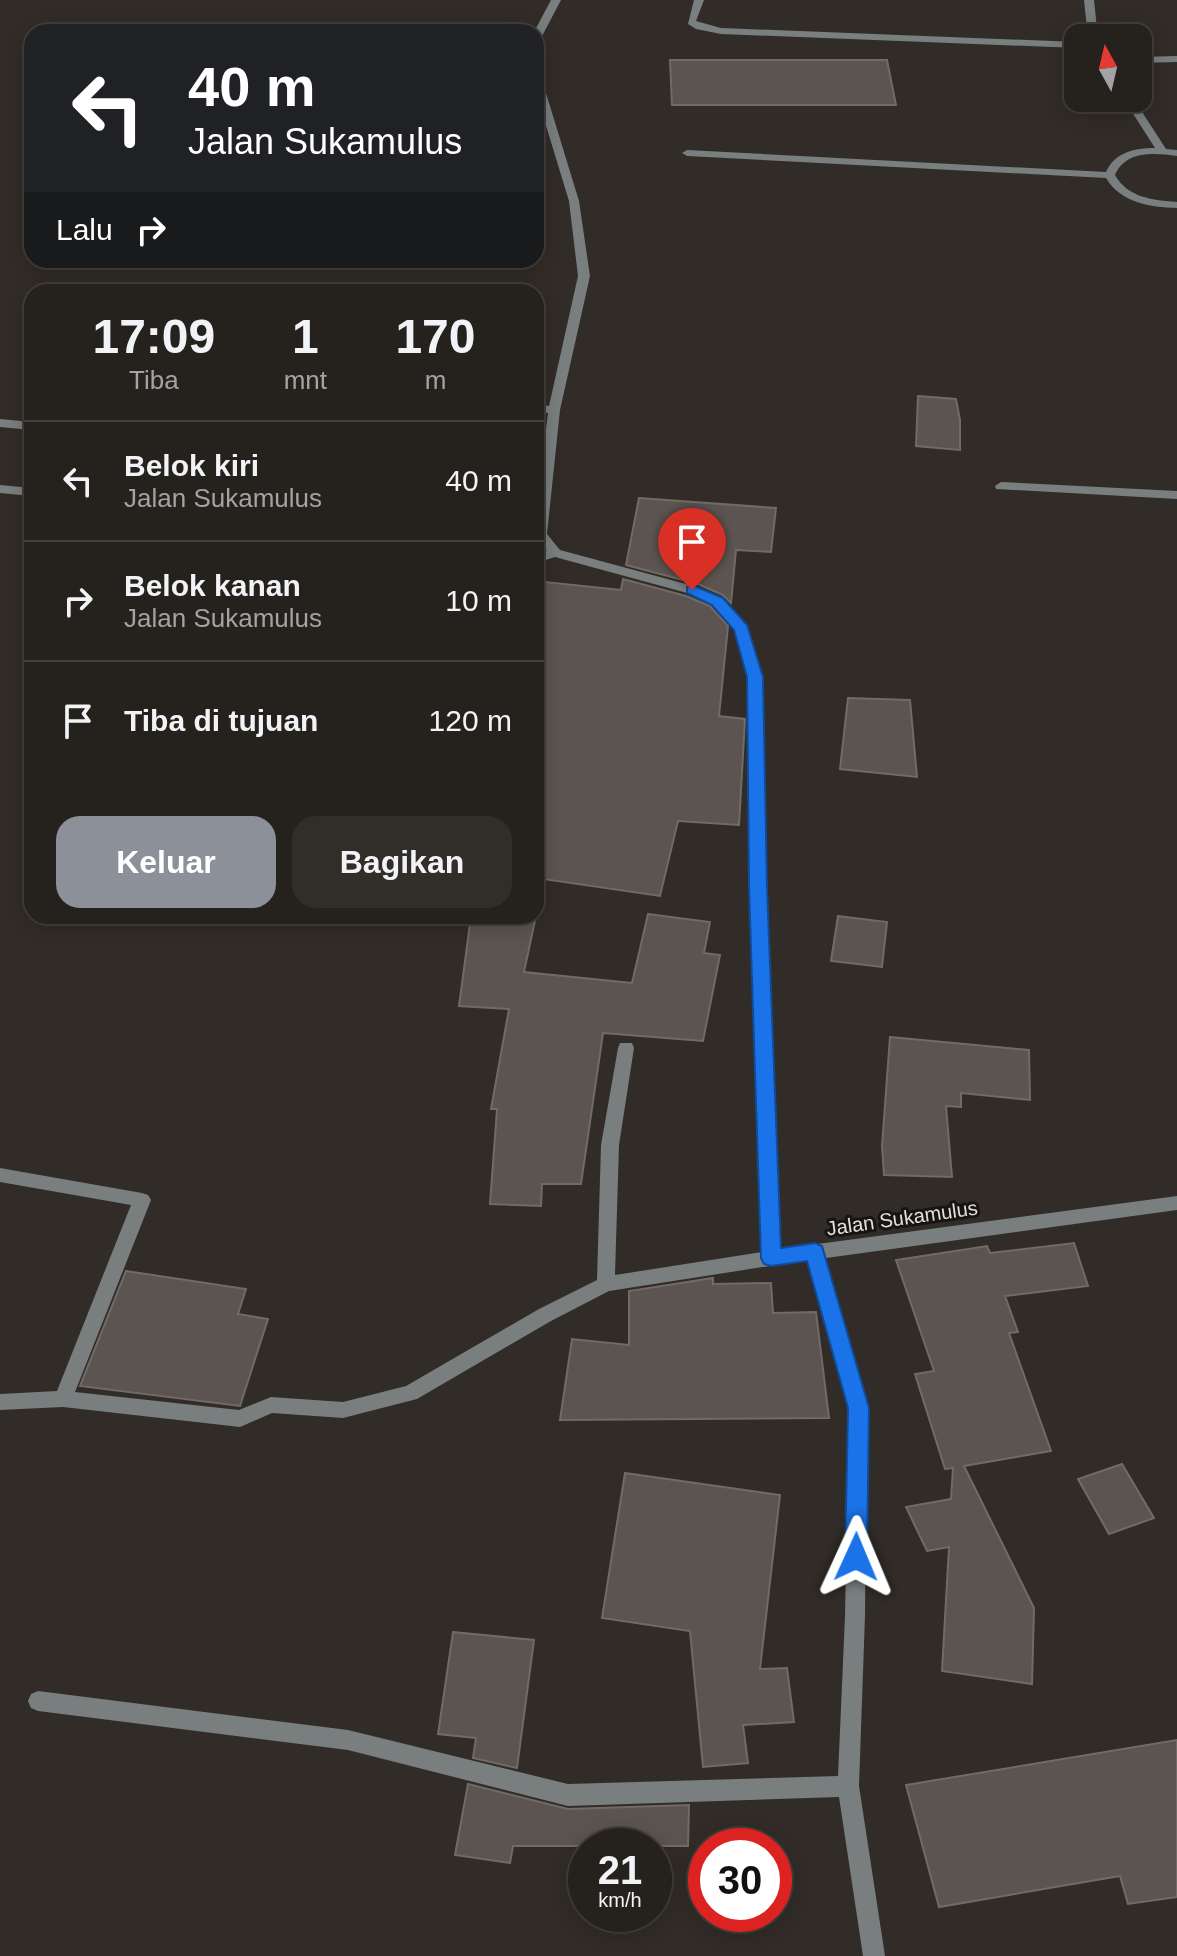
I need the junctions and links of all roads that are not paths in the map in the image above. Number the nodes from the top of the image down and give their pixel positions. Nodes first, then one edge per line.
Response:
1 (556, 0) edge
2 (699, 0) edge
3 (1089, 0) edge
4 (543, 24) edge
5 (1092, 24) edge
6 (1064, 44) edge
7 (1177, 59) edge
8 (1152, 60) edge
9 (544, 103) edge
10 (1137, 112) edge
11 (1162, 151) junction
12 (687, 153) dead end
13 (1177, 153) edge
14 (1110, 175) junction
15 (1177, 205) edge
16 (544, 409) edge
17 (554, 410) junction
18 (0, 423) edge
19 (24, 425) edge
20 (1001, 486) dead end
21 (0, 489) edge
22 (24, 491) edge
23 (1177, 495) edge
24 (544, 499) edge
25 (544, 539) edge
26 (555, 553) junction
27 (544, 556) edge
28 (626, 1048) dead end
29 (0, 1175) edge
30 (1177, 1203) edge
31 (815, 1252) junction
32 (771, 1258) junction
33 (606, 1284) junction
34 (63, 1399) junction
35 (0, 1402) edge
36 (38, 1701) dead end
37 (848, 1786) junction
38 (874, 1956) edge

1 - 4 street
2 - 6 street
3 - 5 street
7 - 8 street
9 - 17 street
10 - 11 street
11 - 13 street
11 - 14 street
12 - 14 street
14 - 15 street
16 - 17 street
17 - 24 street
18 - 19 street
20 - 23 street
21 - 22 street
25 - 26 street
26 - 27 street
26 - 32 street
28 - 33 street
29 - 34 street
30 - 31 street, Jalan Sukamulus
31 - 32 street, Jalan Sukamulus
31 - 37 street
32 - 33 street, Jalan Sukamulus
33 - 34 street, Jalan Sukamulus
34 - 35 street, Jalan Sukamulus
36 - 37 street
37 - 38 street

